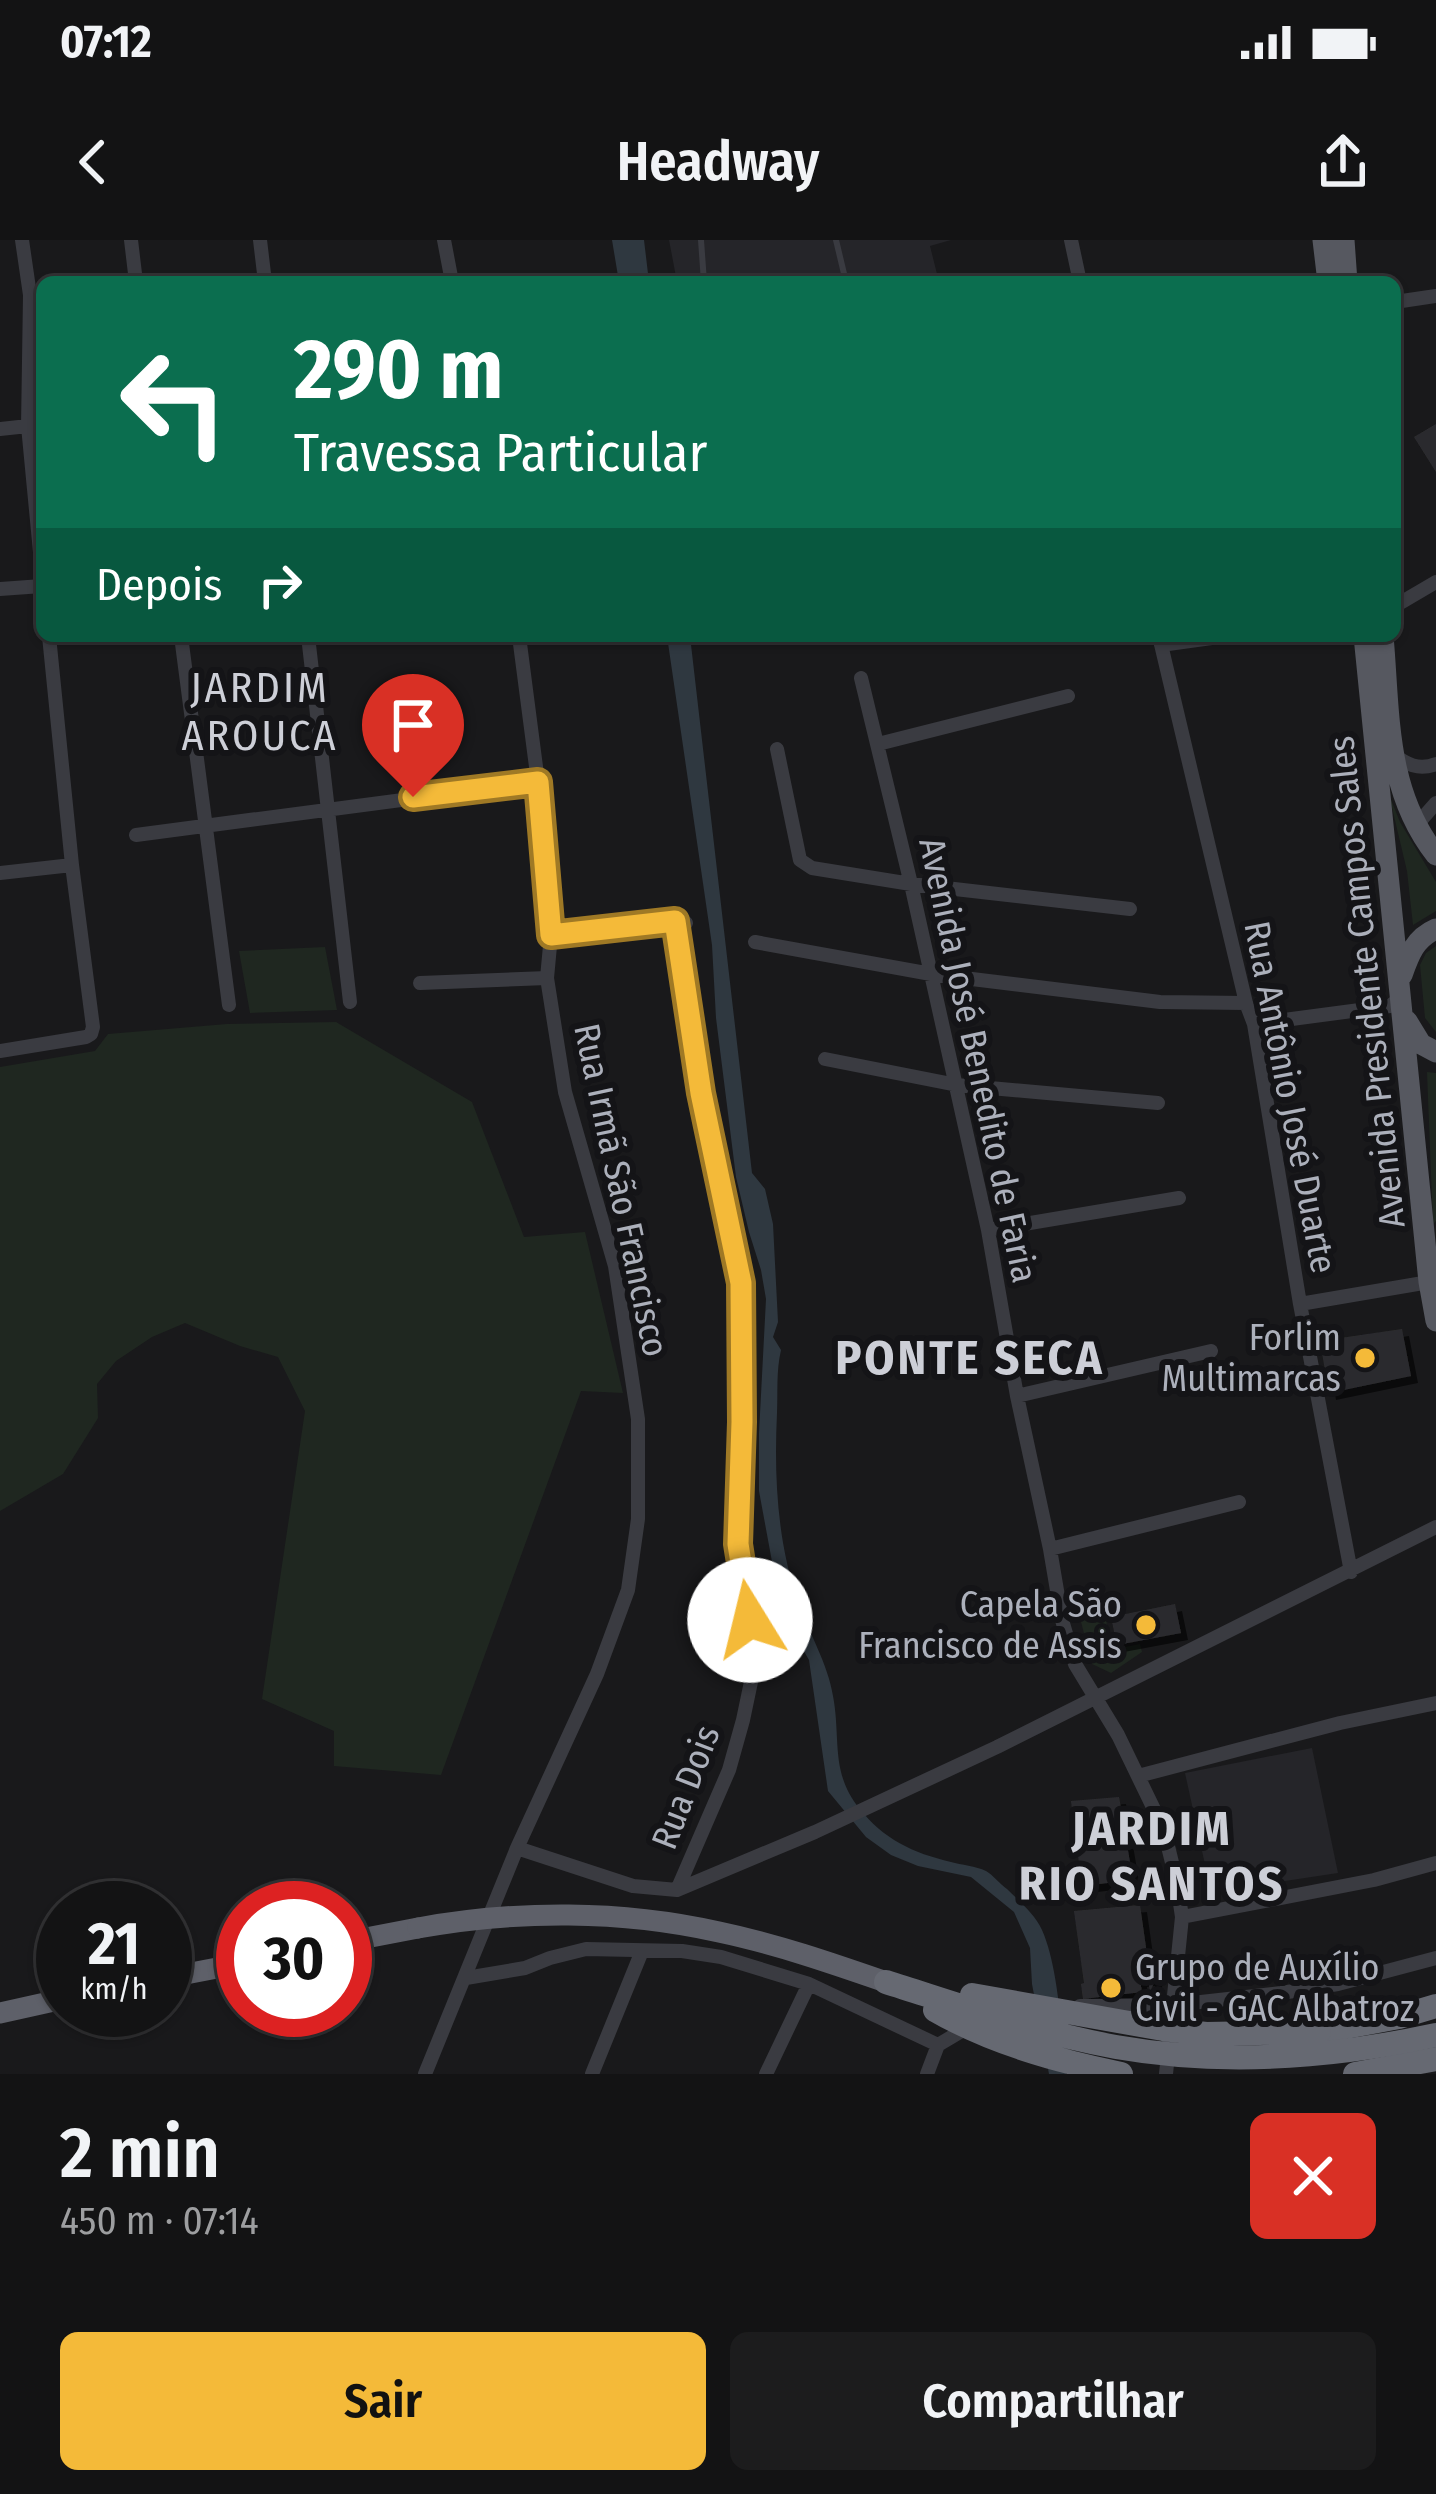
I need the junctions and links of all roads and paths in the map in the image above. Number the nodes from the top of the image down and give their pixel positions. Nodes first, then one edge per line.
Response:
1 (22, 240) edge
2 (131, 240) edge
3 (260, 240) edge
4 (444, 240) edge
5 (701, 240) edge
6 (836, 240) edge
7 (1071, 240) edge
8 (1323, 240) edge
9 (1344, 240) edge
10 (135, 276) edge
11 (264, 276) edge
12 (451, 276) edge
13 (704, 276) edge
14 (845, 276) edge
15 (1079, 276) edge
16 (1327, 276) edge
17 (1347, 276) edge
18 (1436, 296) edge
19 (1401, 301) edge
20 (28, 427) junction
21 (0, 429) edge
22 (36, 491) edge
23 (1436, 582) edge
24 (36, 586) edge
25 (0, 589) edge
26 (1401, 602) edge
27 (50, 642) edge
28 (182, 642) edge
29 (309, 642) edge
30 (520, 642) edge
31 (1160, 642) edge
32 (1365, 642) edge
33 (1383, 642) edge
34 (861, 678) dead end
35 (1067, 696) dead end
36 (878, 743) junction
37 (777, 749) dead end
38 (1392, 754) junction
39 (1436, 764) edge
40 (538, 782) junction
41 (1436, 803) edge
42 (329, 808) junction
43 (207, 826) junction
44 (1418, 828) junction
45 (136, 835) dead end
46 (1436, 855) edge
47 (72, 865) junction
48 (0, 873) edge
49 (911, 884) junction
50 (1130, 909) dead end
51 (1436, 929) edge
52 (551, 935) junction
53 (755, 942) dead end
54 (931, 974) junction
55 (547, 978) junction
56 (420, 983) dead end
57 (1400, 989) junction
58 (350, 1002) dead end
59 (1246, 1003) junction
60 (229, 1005) dead end
61 (1254, 1024) junction
62 (0, 1051) edge
63 (1436, 1052) edge
64 (825, 1059) dead end
65 (957, 1085) junction
66 (1158, 1103) dead end
67 (1179, 1198) dead end
68 (988, 1231) junction
69 (1429, 1282) junction
70 (1300, 1304) junction
71 (1436, 1321) edge
72 (1210, 1351) dead end
73 (1017, 1396) junction
74 (1239, 1502) dead end
75 (1436, 1527) edge
76 (1050, 1549) junction
77 (1351, 1572) junction
78 (1095, 1698) junction
79 (1436, 1702) edge
80 (1138, 1776) junction
81 (517, 1849) junction
82 (1436, 1863) edge
83 (677, 1890) junction
84 (1182, 1917) junction
85 (372, 1937) edge
86 (642, 1951) junction
87 (1436, 1958) edge
88 (466, 1978) junction
89 (886, 1982) junction
90 (808, 1984) junction
91 (36, 2005) edge
92 (1174, 2005) junction
93 (1436, 2006) edge
94 (0, 2013) edge
95 (1436, 2036) edge
96 (938, 2045) junction
97 (1436, 2059) edge
98 (425, 2074) edge
99 (592, 2074) edge
100 (766, 2074) edge
101 (927, 2074) edge
102 (1121, 2074) edge
103 (1166, 2074) edge
104 (1355, 2074) edge

1 - 20 street
2 - 10 street
3 - 11 street
4 - 12 street
5 - 13 lane
6 - 14 lane
7 - 15 street
8 - 16 main road
9 - 17 main road
18 - 19 street
20 - 21 street
20 - 22 street
23 - 26 street
24 - 25 street
27 - 47 street
28 - 43 street
29 - 42 street
30 - 40 street, Rua Irmã São Francisco
31 - 59 street, Rua Antônio José Duarte
32 - 57 main road, Avenida Presidente Campos Sales
33 - 38 main road, Avenida Presidente Campos Sales
34 - 36 street, Avenida José Benedito de Faria
35 - 36 street
36 - 49 street, Avenida José Benedito de Faria
37 - 49 street
38 - 39 street
38 - 44 main road, Avenida Presidente Campos Sales
40 - 42 street
40 - 52 street, Rua Irmã São Francisco
41 - 44 street
42 - 43 street
42 - 58 street
43 - 45 street
43 - 60 street
44 - 46 main road, Avenida Presidente Campos Sales
47 - 48 street
47 - 62 street
49 - 50 street
49 - 54 street, Avenida José Benedito de Faria
51 - 57 main road
52 - 55 street, Rua Irmã São Francisco
52 - 83 street, Rua Dois
53 - 54 street
54 - 59 street
54 - 65 street, Avenida José Benedito de Faria
55 - 56 street
55 - 81 street, Rua Irmã São Francisco
57 - 61 street
57 - 63 main road
57 - 69 main road, Avenida Presidente Campos Sales
59 - 61 street, Rua Antônio José Duarte
61 - 70 street, Rua Antônio José Duarte
64 - 65 street
65 - 66 street
65 - 68 street, Avenida José Benedito de Faria
67 - 68 street
68 - 73 street, Avenida José Benedito de Faria
69 - 70 street
69 - 71 main road, Avenida Presidente Campos Sales
70 - 77 street, Rua Antônio José Duarte
72 - 73 street
73 - 76 street, Avenida José Benedito de Faria
74 - 76 street
75 - 77 street
76 - 78 street, Avenida José Benedito de Faria
77 - 78 street
78 - 80 street, Avenida José Benedito de Faria
78 - 83 street
79 - 80 street
80 - 84 street, Avenida José Benedito de Faria
81 - 83 street
81 - 88 street, Rua Irmã São Francisco
82 - 84 street
84 - 92 street, Avenida José Benedito de Faria
85 - 89 highway, bridge
86 - 88 street
86 - 90 street
86 - 99 street
87 - 92 street
88 - 98 street, Rua Irmã São Francisco
89 - 93 highway, bridge
89 - 95 highway, bridge
89 - 102 highway, bridge
90 - 96 street
90 - 100 street
91 - 94 highway
92 - 96 street, bridge
92 - 103 street, Avenida José Benedito de Faria
96 - 101 street
97 - 104 highway

